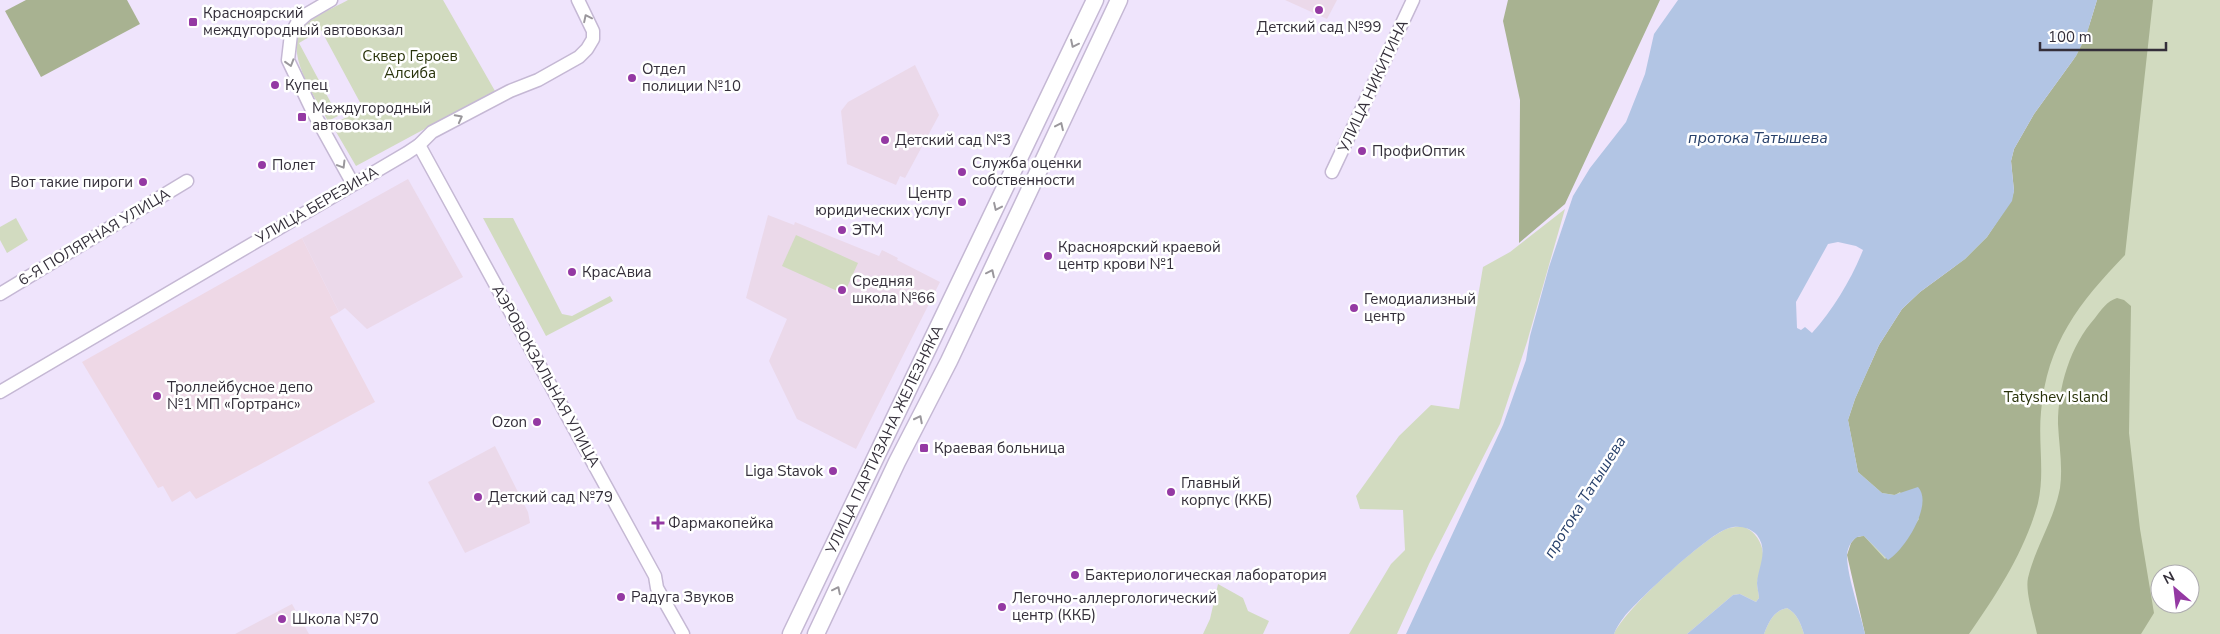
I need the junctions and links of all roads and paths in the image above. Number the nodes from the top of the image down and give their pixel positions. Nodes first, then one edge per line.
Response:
1 (331, 0) edge
2 (578, 0) edge
3 (1095, 0) edge
4 (1119, 0) edge
5 (1413, 0) edge
6 (419, 146) junction
7 (1332, 172) dead end
8 (188, 180) dead end
9 (353, 184) junction
10 (0, 294) edge
11 (0, 392) edge
12 (876, 454) junction
13 (897, 462) junction
14 (684, 634) edge
15 (791, 634) edge
16 (816, 634) edge

1 -> 9 street
6 -> 2 street, УЛИЦА БЕРЕЗИНА
3 -> 12 main road, УЛИЦА ПАРТИЗАНА ЖЕЛЕЗНЯКА
13 -> 4 main road, УЛИЦА ПАРТИЗАНА ЖЕЛЕЗНЯКА
5 - 7 street, УЛИЦА НИКИТИНА
6 - 9 street, УЛИЦА БЕРЕЗИНА
6 - 14 street, АЭРОВОКЗАЛЬНАЯ УЛИЦА
8 - 10 street, 6-Я ПОЛЯРНАЯ УЛИЦА
9 - 11 street, УЛИЦА БЕРЕЗИНА
12 - 13 main road
12 - 15 main road, УЛИЦА ПАРТИЗАНА ЖЕЛЕЗНЯКА
16 -> 13 main road, УЛИЦА ПАРТИЗАНА ЖЕЛЕЗНЯКА

